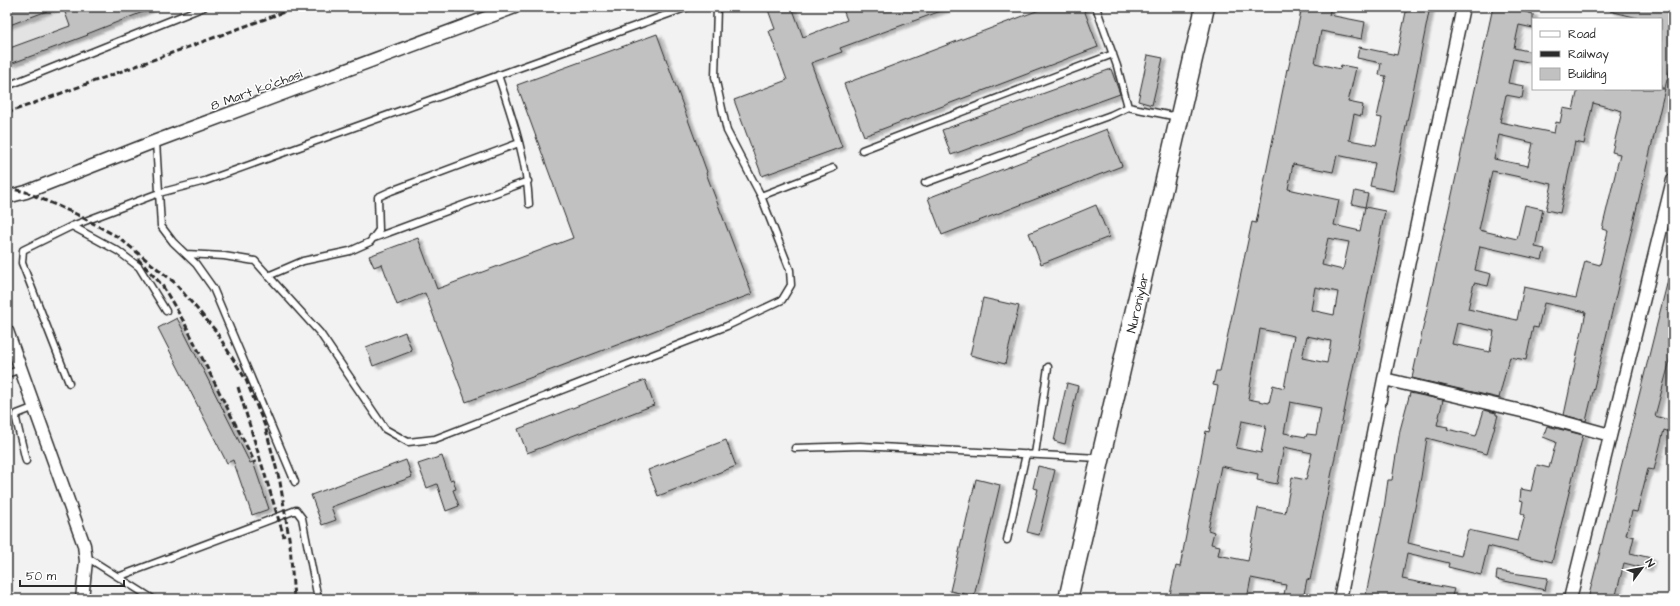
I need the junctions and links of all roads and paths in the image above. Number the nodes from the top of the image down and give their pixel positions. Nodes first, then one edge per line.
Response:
1 (204, 7) edge
2 (515, 7) edge
3 (688, 7) edge
4 (717, 7) edge
5 (1096, 7) edge
6 (1205, 7) edge
7 (1463, 7) edge
8 (1112, 54) junction
9 (498, 75) junction
10 (7, 85) edge
11 (1128, 107) junction
12 (1180, 117) junction
13 (156, 141) junction
14 (519, 144) junction
15 (862, 150) dead end
16 (833, 168) dead end
17 (1673, 180) edge
18 (528, 181) junction
19 (925, 183) dead end
20 (159, 193) junction
21 (761, 196) junction
22 (7, 197) edge
23 (529, 204) dead end
24 (72, 226) junction
25 (373, 238) junction
26 (186, 254) junction
27 (268, 276) junction
28 (166, 311) dead end
29 (7, 331) edge
30 (1048, 367) dead end
31 (21, 369) junction
32 (7, 374) edge
33 (1384, 379) junction
34 (69, 383) dead end
35 (35, 407) junction
36 (1610, 435) junction
37 (795, 448) dead end
38 (1026, 454) junction
39 (1035, 454) junction
40 (1101, 458) junction
41 (26, 461) dead end
42 (295, 482) dead end
43 (1007, 540) dead end
44 (85, 556) junction
45 (118, 577) junction
46 (82, 599) edge
47 (153, 599) edge
48 (318, 599) edge
49 (1068, 599) edge
50 (1340, 599) edge
51 (1570, 599) edge

1 - 10 lane
2 - 13 street, 8 Mart koʻchasi
3 - 9 lane
4 - 21 lane
5 - 8 lane
6 - 12 main road, Nuroniylar
7 - 33 street
8 - 11 lane
8 - 15 lane
9 - 14 lane
9 - 20 lane
11 - 12 lane
11 - 19 lane
12 - 40 main road, Nuroniylar
13 - 20 lane
13 - 22 street, 8 Mart koʻchasi
14 - 18 lane
14 - 25 lane
16 - 21 lane
17 - 36 street
18 - 23 lane
18 - 25 lane
20 - 24 lane
20 - 26 lane
21 - 27 lane
24 - 28 lane
24 - 34 lane
25 - 27 lane
26 - 27 lane
26 - 42 lane
29 - 31 street
30 - 39 lane
31 - 32 lane
31 - 35 street
33 - 36 street
33 - 50 street
35 - 41 lane
35 - 44 street
36 - 51 street
37 - 38 lane
38 - 39 lane
38 - 43 lane
39 - 40 lane
40 - 49 main road, Nuroniylar
44 - 45 lane
44 - 46 street
45 - 47 lane
45 - 48 lane

